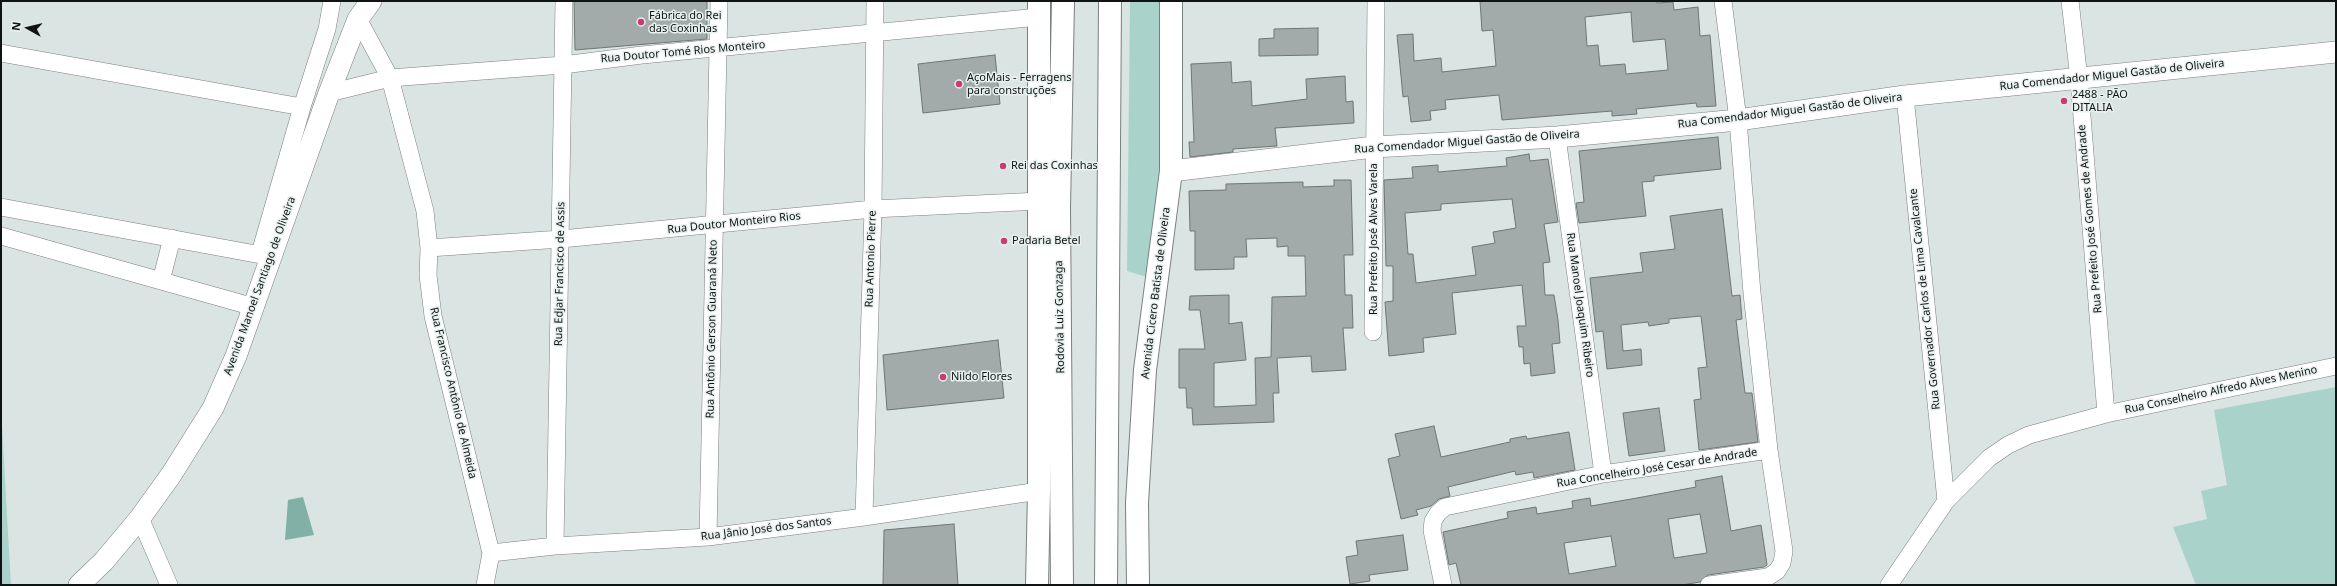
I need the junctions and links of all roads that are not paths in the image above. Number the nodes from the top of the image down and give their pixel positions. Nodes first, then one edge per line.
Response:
1 (332, 1) edge
2 (371, 1) edge
3 (564, 1) edge
4 (719, 1) edge
5 (875, 1) edge
6 (1062, 1) edge
7 (1110, 1) edge
8 (1172, 1) edge
9 (1376, 1) edge
10 (1723, 1) edge
11 (2070, 1) edge
12 (1039, 9) edge
13 (358, 20) junction
14 (874, 34) junction
15 (719, 49) junction
16 (2336, 52) edge
17 (1, 53) edge
18 (563, 65) junction
19 (390, 78) junction
20 (2079, 79) junction
21 (329, 93) junction
22 (1905, 96) junction
23 (302, 107) junction
24 (1738, 120) junction
25 (1557, 137) junction
26 (1374, 147) junction
27 (1171, 171) junction
28 (1040, 201) junction
29 (3, 207) edge
30 (873, 209) junction
31 (714, 225) junction
32 (1, 226) edge
33 (1, 236) edge
34 (172, 238) junction
35 (561, 238) junction
36 (429, 248) junction
37 (266, 255) junction
38 (160, 281) junction
39 (254, 307) junction
40 (1373, 332) dead end
41 (2336, 366) edge
42 (2106, 414) junction
43 (1769, 450) junction
44 (1602, 474) junction
45 (1039, 491) junction
46 (1946, 501) junction
47 (864, 517) junction
48 (140, 518) junction
49 (708, 537) junction
50 (555, 546) junction
51 (491, 553) junction
52 (79, 585) edge
53 (169, 585) edge
54 (485, 585) edge
55 (1037, 585) edge
56 (1062, 585) edge
57 (1106, 585) edge
58 (1138, 585) edge
59 (1443, 585) edge
60 (1709, 585) edge
61 (1889, 585) edge

1 - 23 street
2 - 13 street, Avenida Manoel Santiago de Oliveira
3 - 18 street, Rua Edjar Francisco de Assis
4 - 15 street, Rua Antônio Gerson Guaraná Neto
5 - 14 street, Rua Antonio Pierre
6 - 56 main road, Rodovia Luiz Gonzaga
7 - 57 main road
8 - 27 main road, Avenida Cicero Batista de Oliveira
9 - 26 street, Rua Prefeito José Alves Varela
10 - 24 street
11 - 20 street, Rua Prefeito José Gomes de Andrade
12 - 14 street, Rua Doutor Tomé Rios Monteiro
12 - 28 main road
13 - 19 street, Rua Francisco Antônio de Almeida
13 - 21 street, Avenida Manoel Santiago de Oliveira
14 - 15 street, Rua Doutor Tomé Rios Monteiro
14 - 30 street, Rua Antonio Pierre
15 - 18 street, Rua Doutor Tomé Rios Monteiro
15 - 31 street, Rua Antônio Gerson Guaraná Neto
16 - 20 street, Rua Comendador Miguel Gastão de Oliveira
17 - 23 street
18 - 19 street, Rua Doutor Tomé Rios Monteiro
18 - 35 street, Rua Edjar Francisco de Assis
19 - 21 street, Rua Doutor Tomé Rios Monteiro
19 - 36 street, Rua Francisco Antônio de Almeida
20 - 22 street, Rua Comendador Miguel Gastão de Oliveira
20 - 42 street, Rua Prefeito José Gomes de Andrade
21 - 37 street, Avenida Manoel Santiago de Oliveira
22 - 24 street, Rua Comendador Miguel Gastão de Oliveira
22 - 46 street, Rua Governador Carlos de Lima Cavalcante
23 - 37 street
24 - 25 street, Rua Comendador Miguel Gastão de Oliveira
24 - 43 street
25 - 26 street, Rua Comendador Miguel Gastão de Oliveira
25 - 44 street, Rua Manoel Joaquim Ribeiro
26 - 27 street, Rua Comendador Miguel Gastão de Oliveira
26 - 40 street, Rua Prefeito José Alves Varela
27 - 58 main road, Avenida Cicero Batista de Oliveira
28 - 30 street, Rua Doutor Monteiro Rios
28 - 45 main road
29 - 32 street
29 - 34 street
30 - 31 street, Rua Doutor Monteiro Rios
30 - 47 street, Rua Antonio Pierre
31 - 35 street, Rua Doutor Monteiro Rios
31 - 49 street, Rua Antônio Gerson Guaraná Neto
33 - 38 street
34 - 37 street
34 - 38 street
35 - 36 street, Rua Doutor Monteiro Rios
35 - 50 street, Rua Edjar Francisco de Assis
36 - 51 street, Rua Francisco Antônio de Almeida
37 - 39 street, Avenida Manoel Santiago de Oliveira
38 - 39 street
39 - 48 street, Avenida Manoel Santiago de Oliveira
41 - 42 street, Rua Conselheiro Alfredo Alves Menino
42 - 46 street, Rua Conselheiro Alfredo Alves Menino
43 - 44 street, Rua Concelheiro José Cesar de Andrade
43 - 60 street
44 - 59 street, Rua Concelheiro José Cesar de Andrade
45 - 47 street, Rua Jânio José dos Santos
45 - 55 main road
46 - 61 street, Rua Conselheiro Alfredo Alves Menino
47 - 49 street, Rua Jânio José dos Santos
48 - 52 street, Avenida Manoel Santiago de Oliveira
48 - 53 street
49 - 50 street, Rua Jânio José dos Santos
50 - 51 street, Rua Jânio José dos Santos
51 - 54 street, Rua Francisco Antônio de Almeida

